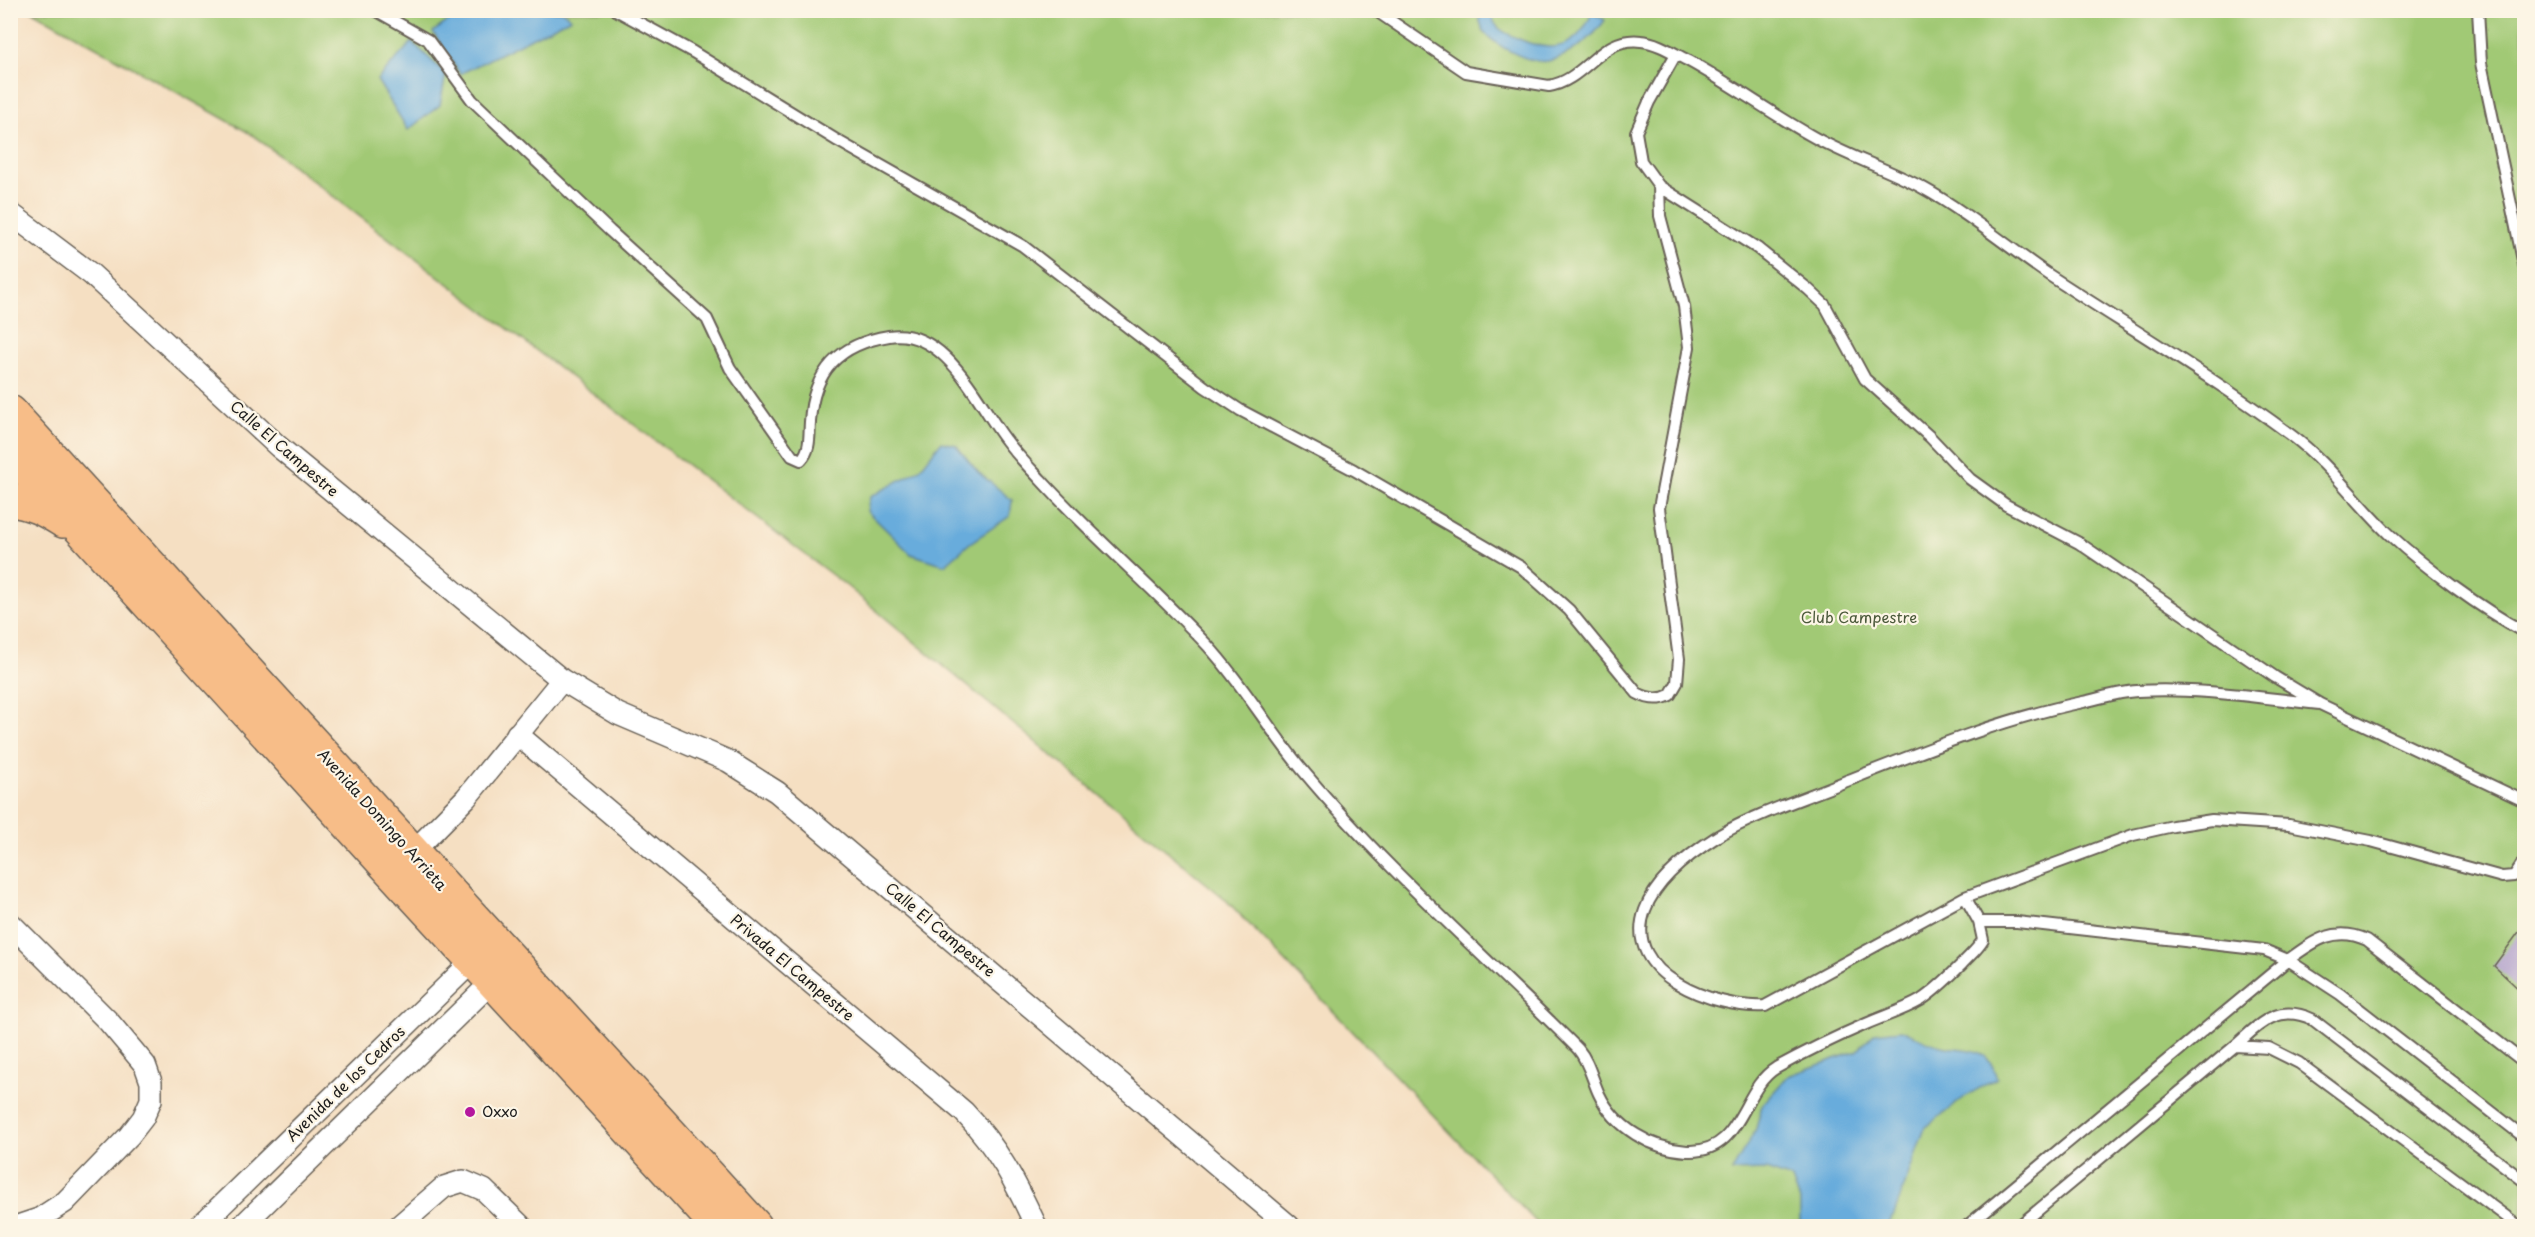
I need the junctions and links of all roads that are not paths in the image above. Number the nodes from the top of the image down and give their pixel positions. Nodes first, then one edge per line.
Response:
1 (375, 10) edge
2 (616, 10) edge
3 (1375, 10) edge
4 (2478, 10) edge
5 (1676, 54) junction
6 (1659, 186) junction
7 (10, 213) edge
8 (2524, 266) edge
9 (13, 434) edge
10 (10, 500) edge
11 (86, 537) junction
12 (2524, 632) edge
13 (562, 680) junction
14 (2320, 704) junction
15 (517, 734) junction
16 (2524, 801) edge
17 (2524, 861) edge
18 (402, 862) junction
19 (1965, 897) junction
20 (1979, 922) junction
21 (10, 923) edge
22 (2288, 960) junction
23 (493, 961) junction
24 (2235, 1046) junction
25 (2524, 1062) edge
26 (2524, 1137) edge
27 (2524, 1181) edge
28 (10, 1225) edge
29 (17, 1227) edge
30 (200, 1227) edge
31 (242, 1227) edge
32 (399, 1227) edge
33 (521, 1227) edge
34 (718, 1227) edge
35 (755, 1227) edge
36 (1036, 1227) edge
37 (1289, 1227) edge
38 (1967, 1227) edge
39 (2019, 1227) edge
40 (2519, 1227) edge

1 - 20 lane
2 - 6 lane
3 - 5 lane
4 - 8 lane
5 - 6 lane
5 - 12 lane
6 - 14 lane
7 - 13 street, Calle El Campestre
9 - 11 main road, Avenida Domingo Arrieta
9 - 18 main road, Avenida Domingo Arrieta
10 - 11 main road
11 - 18 main road, Avenida Domingo Arrieta
13 - 15 street
13 - 37 street, Calle El Campestre
14 - 16 lane
14 - 19 lane
15 - 18 street
15 - 36 street, Privada El Campestre
17 - 19 lane
18 - 23 main road, Avenida Domingo Arrieta
19 - 20 lane
20 - 22 lane
21 - 29 street
22 - 25 lane
22 - 26 lane
22 - 38 lane
23 - 30 street, Avenida de los Cedros
23 - 31 street, Avenida de los Cedros
23 - 34 main road, Avenida Domingo Arrieta
23 - 35 main road, Avenida Domingo Arrieta
24 - 27 lane
24 - 39 lane
24 - 40 lane
28 - 29 street
32 - 33 street

